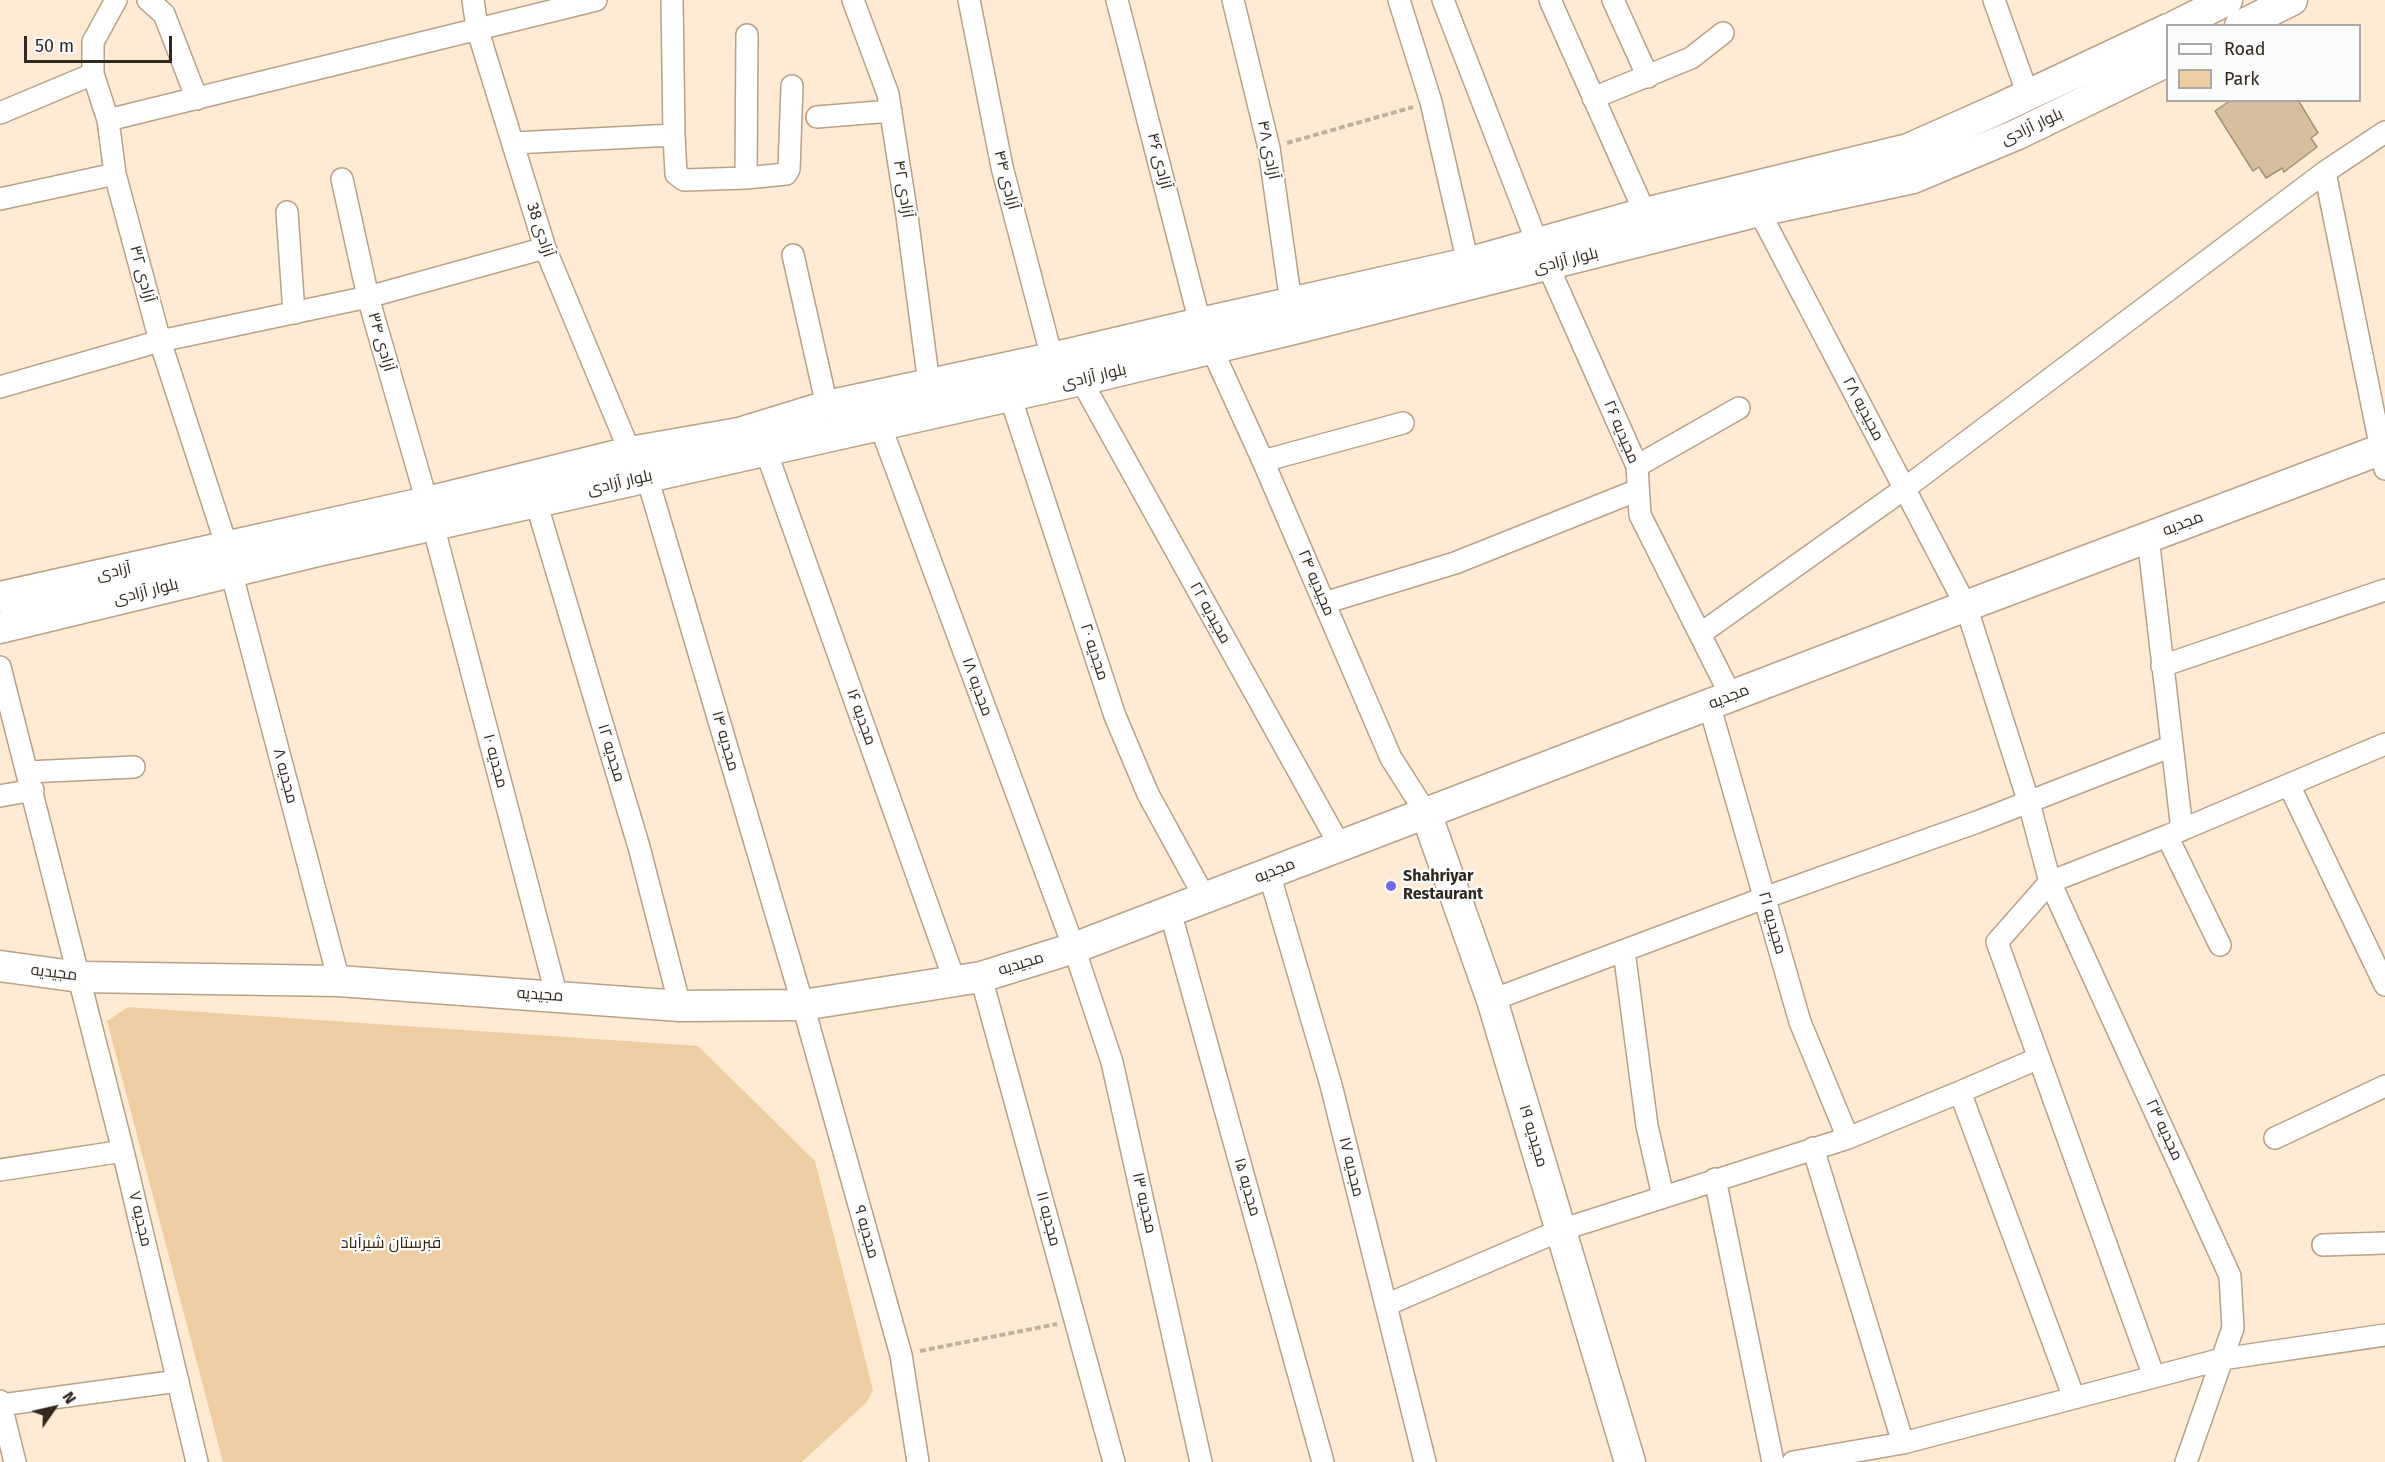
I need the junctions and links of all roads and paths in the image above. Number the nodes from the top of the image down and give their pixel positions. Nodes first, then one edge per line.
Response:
1 (116, 0) edge
2 (148, 0) edge
3 (473, 0) edge
4 (596, 0) edge
5 (672, 0) edge
6 (853, 0) edge
7 (969, 0) edge
8 (1117, 0) edge
9 (1233, 0) edge
10 (1399, 0) edge
11 (1443, 0) edge
12 (1550, 0) edge
13 (1613, 0) edge
14 (1994, 0) edge
15 (2292, 0) edge
16 (2212, 4) edge
17 (2178, 24) edge
18 (2244, 24) edge
19 (477, 28) junction
20 (2166, 30) edge
21 (1723, 33) dead end
22 (747, 35) dead end
23 (2166, 62) edge
24 (93, 74) junction
25 (1648, 77) junction
26 (792, 86) dead end
27 (2028, 95) junction
28 (1593, 98) junction
29 (197, 99) junction
30 (1431, 102) junction
31 (891, 111) junction
32 (0, 113) edge
33 (817, 117) dead end
34 (108, 120) junction
35 (2385, 132) edge
36 (674, 135) junction
37 (513, 143) junction
38 (1269, 148) junction
39 (2325, 172) junction
40 (115, 174) junction
41 (746, 178) junction
42 (342, 179) dead end
43 (1807, 187) junction
44 (0, 199) edge
45 (1759, 211) junction
46 (287, 212) dead end
47 (1645, 213) junction
48 (545, 248) junction
49 (1542, 254) junction
50 (794, 255) dead end
51 (1468, 263) junction
52 (368, 297) junction
53 (294, 313) junction
54 (1295, 316) junction
55 (1206, 336) junction
56 (160, 341) junction
57 (1052, 358) junction
58 (1081, 380) junction
59 (929, 384) junction
60 (0, 387) edge
61 (1010, 396) junction
62 (827, 406) junction
63 (1739, 408) dead end
64 (1403, 423) dead end
65 (880, 425) junction
66 (801, 429) junction
67 (766, 451) junction
68 (630, 452) junction
69 (2383, 456) edge
70 (1263, 461) junction
71 (1637, 466) junction
72 (647, 477) junction
73 (1904, 489) junction
74 (1638, 490) junction
75 (536, 502) junction
76 (430, 514) junction
77 (2148, 537) junction
78 (229, 559) junction
79 (2385, 590) edge
80 (0, 597) edge
81 (1324, 603) junction
82 (1966, 606) junction
83 (0, 628) edge
84 (1700, 634) junction
85 (2162, 666) junction
86 (0, 667) edge
87 (1720, 700) junction
88 (2385, 744) edge
89 (2172, 746) junction
90 (134, 767) dead end
91 (30, 781) junction
92 (2289, 784) junction
93 (0, 796) edge
94 (2029, 803) junction
95 (1426, 813) junction
96 (2174, 833) junction
97 (1340, 846) junction
98 (1269, 873) junction
99 (2050, 882) junction
100 (1205, 898) junction
101 (1764, 898) junction
102 (1170, 911) junction
103 (2220, 945) dead end
104 (1074, 948) junction
105 (1624, 951) junction
106 (0, 966) edge
107 (80, 977) junction
108 (968, 980) junction
109 (339, 981) junction
110 (2385, 985) edge
111 (557, 997) junction
112 (1492, 1000) junction
113 (803, 1005) junction
114 (680, 1006) junction
115 (2039, 1058) junction
116 (2385, 1086) edge
117 (1960, 1092) junction
118 (1848, 1138) junction
119 (2275, 1138) dead end
120 (1813, 1148) junction
121 (123, 1151) junction
122 (0, 1170) edge
123 (1715, 1179) junction
124 (1663, 1197) junction
125 (1561, 1230) junction
126 (2385, 1243) edge
127 (2323, 1245) dead end
128 (1386, 1305) junction
129 (1075, 1320) junction
130 (2385, 1335) edge
131 (901, 1355) junction
132 (2222, 1359) junction
133 (2154, 1377) junction
134 (178, 1381) junction
135 (2074, 1398) junction
136 (0, 1404) edge
137 (1903, 1443) junction
138 (1830, 1459) edge
139 (15, 1462) edge
140 (197, 1462) edge
141 (918, 1462) edge
142 (1114, 1462) edge
143 (1201, 1462) edge
144 (1323, 1462) edge
145 (1425, 1462) edge
146 (1630, 1462) edge
147 (1773, 1462) edge
148 (1793, 1462) edge
149 (2186, 1462) edge

1 - 24 street, آزادی ۳۲
2 - 29 street
3 - 19 street, آزادی 38
4 - 19 street
5 - 36 street
6 - 31 street, آزادی ۴۲
7 - 57 street, آزادی ۴۴
8 - 55 street, آزادی ۴۶
9 - 38 street, آزادی ۴۸
10 - 30 street
11 - 49 street, مجیدیه ۲۶
12 - 28 street
13 - 25 street
14 - 27 street
15 - 18 street
16 - 17 street
19 - 29 street
19 - 37 street, آزادی 38
20 - 27 street, بلوار آزادی
21 - 25 street
22 - 41 street
23 - 43 street, بلوار آزادی
24 - 32 street
24 - 34 street, آزادی ۳۲
25 - 28 street
26 - 41 street
27 - 43 street, بلوار آزادی
28 - 47 street
29 - 34 street
30 - 38 path
30 - 51 street
31 - 33 street
31 - 59 street, آزادی ۴۲
34 - 40 street, آزادی ۳۲
35 - 39 street
36 - 37 street
36 - 41 street
37 - 48 street, آزادی 38
38 - 54 street, آزادی ۴۸
39 - 69 street
39 - 73 street
40 - 44 street
40 - 56 street, آزادی ۳۲
42 - 52 street, آزادی ۳۴
43 - 45 street, بلوار آزادی
43 - 47 street, بلوار آزادی
45 - 49 street, بلوار آزادی
45 - 73 street, مجیدیه ۲۸
46 - 53 street
47 - 49 street, بلوار آزادی
48 - 52 street
48 - 68 street, آزادی 38
49 - 51 street, بلوار آزادی
49 - 54 street, بلوار آزادی
49 - 71 street, مجیدیه ۲۶
50 - 62 street
51 - 54 street, بلوار آزادی
52 - 53 street
52 - 76 street, آزادی ۳۴
53 - 56 street
54 - 55 street, بلوار آزادی
55 - 57 street, بلوار آزادی
55 - 58 street, بلوار آزادی
55 - 70 street, مجیدیه ۲۴
56 - 60 street
56 - 78 street, آزادی ۳۲
57 - 59 street, بلوار آزادی
58 - 61 street, بلوار آزادی
58 - 97 street, مجیدیه ۲۲
59 - 62 street, بلوار آزادی
61 - 65 street, بلوار آزادی
61 - 100 street, مجدیه ۲۰
62 - 66 street, بلوار آزادی
63 - 71 street
64 - 70 street
65 - 66 street, بلوار آزادی
65 - 104 street, مجدیه ۱۸
66 - 67 street, بلوار آزادی
66 - 68 street, بلوار آزادی
67 - 72 street, بلوار آزادی
67 - 108 street, مجدیه ۱۶
68 - 72 street, آزادی 38
68 - 76 street, بلوار آزادی
69 - 77 street, مجدیه
70 - 81 street, مجیدیه ۲۴
71 - 74 street, مجیدیه ۲۶
72 - 75 street, بلوار آزادی
72 - 113 street, مجدیه ۱۴
73 - 82 street, مجیدیه ۲۸
73 - 84 street
74 - 81 street
74 - 84 street, مجیدیه ۲۶
75 - 76 street, بلوار آزادی
75 - 114 street, مجدیه ۱۲
76 - 78 street, بلوار آزادی
76 - 111 street, مجدیه ۱۰
77 - 82 street, مجدیه
77 - 85 street
78 - 80 street, آزادی
78 - 83 street, بلوار آزادی
78 - 109 street, مجدیه ۸
79 - 85 street
81 - 95 street, مجیدیه ۲۴
82 - 87 street, مجدیه
82 - 94 street, مجیدیه ۲۸
84 - 87 street, مجیدیه ۲۶
85 - 89 street
86 - 91 street, مجدیه ۷
87 - 95 street, مجدیه
87 - 101 street, مجیدیه ۲۱
88 - 92 street
89 - 94 street
89 - 96 street
90 - 91 street
91 - 93 street
91 - 107 street, مجدیه ۷
92 - 96 street
92 - 110 street
94 - 99 street, مجدیه ۲۳
94 - 101 street
95 - 97 street, مجدیه
95 - 112 street, مجیدیه ۱۹
96 - 99 street
96 - 103 street
97 - 98 street, مجدیه
98 - 100 street, مجدیه
98 - 128 street, مجدیه ۱۷
99 - 115 street
99 - 132 street, مجدیه ۲۳
100 - 102 street, مجدیه
101 - 105 street
101 - 118 street, مجیدیه ۲۱
102 - 104 street, مجدیه
102 - 144 street, مجدیه ۱۵
104 - 108 street, مجیدیه
104 - 143 street, مجدیه ۱۳
105 - 112 street
105 - 124 street
106 - 107 street, مجیدیه
107 - 109 street, مجیدیه
107 - 121 street, مجدیه ۷
108 - 113 street, مجیدیه
108 - 129 street, مجدیه ۱۱
109 - 111 street, مجیدیه
111 - 114 street, مجیدیه
112 - 125 street, مجیدیه ۱۹
113 - 114 street, مجیدیه
113 - 131 street, مجدیه ۹
115 - 117 street
115 - 133 street
116 - 119 street
117 - 118 street
117 - 135 street
118 - 120 street
120 - 123 street
120 - 137 street
121 - 122 street
121 - 134 street, مجدیه ۷
123 - 124 street
123 - 147 street
124 - 125 street
125 - 128 street
125 - 146 street, مجیدیه ۱۹
126 - 127 street
128 - 145 street, مجدیه ۱۷
129 - 131 path
129 - 142 street, مجدیه ۱۱
130 - 132 street
131 - 141 street, مجدیه ۹
132 - 133 street
132 - 149 street, مجدیه ۲۳
133 - 135 street
134 - 136 street
134 - 140 street, مجدیه ۷
135 - 137 street
136 - 139 street
137 - 138 street
138 - 148 street

